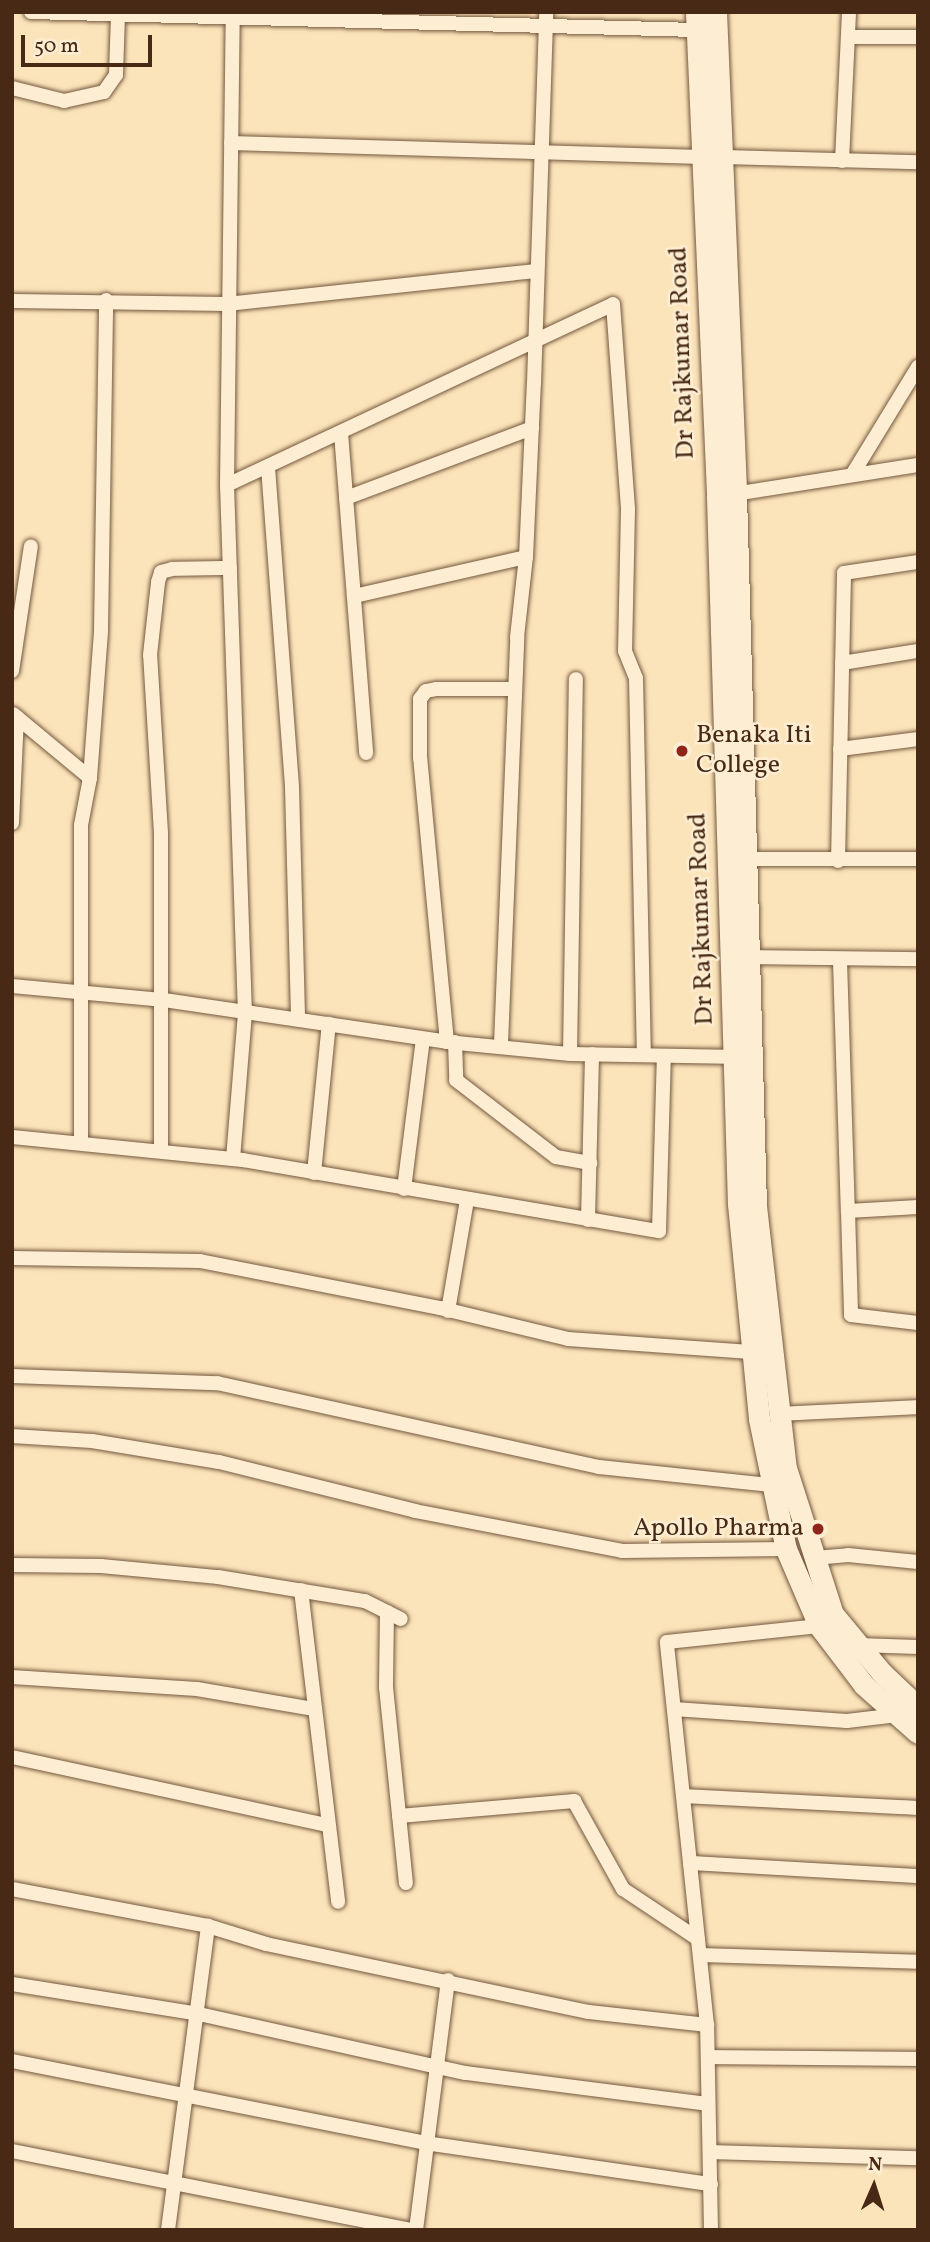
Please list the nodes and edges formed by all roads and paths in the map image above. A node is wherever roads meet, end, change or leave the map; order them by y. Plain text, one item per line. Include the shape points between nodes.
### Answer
1 (31, 12) edge
2 (716, 12) edge
3 (849, 12) edge
4 (118, 16) junction
5 (233, 17) edge
6 (545, 20) edge
7 (697, 21) edge
8 (848, 37) junction
9 (918, 37) edge
10 (12, 88) edge
11 (231, 144) junction
12 (539, 153) junction
13 (712, 157) junction
14 (842, 161) junction
15 (918, 162) edge
16 (537, 271) junction
17 (106, 300) junction
18 (12, 301) edge
19 (227, 304) junction
20 (536, 338) junction
21 (918, 367) edge
22 (532, 428) junction
23 (341, 433) junction
24 (918, 466) edge
25 (268, 467) junction
26 (852, 475) junction
27 (227, 485) junction
28 (726, 495) junction
29 (346, 498) junction
30 (31, 546) dead end
31 (526, 557) junction
32 (918, 562) edge
33 (230, 568) junction
34 (355, 596) junction
35 (918, 651) edge
36 (842, 663) junction
37 (12, 671) edge
38 (576, 679) dead end
39 (515, 690) junction
40 (15, 715) edge
41 (918, 738) edge
42 (840, 749) junction
43 (366, 753) dead end
44 (90, 778) junction
45 (12, 823) edge
46 (738, 859) junction
47 (918, 859) edge
48 (838, 860) junction
49 (750, 957) junction
50 (918, 959) edge
51 (839, 961) junction
52 (12, 986) edge
53 (82, 992) junction
54 (164, 1000) junction
55 (245, 1014) junction
56 (298, 1019) junction
57 (329, 1024) junction
58 (423, 1039) junction
59 (451, 1042) junction
60 (501, 1044) junction
61 (570, 1054) junction
62 (592, 1055) junction
63 (644, 1055) junction
64 (664, 1056) junction
65 (744, 1057) junction
66 (12, 1137) edge
67 (81, 1142) junction
68 (161, 1150) junction
69 (233, 1159) junction
70 (590, 1163) junction
71 (314, 1173) junction
72 (404, 1189) junction
73 (467, 1200) junction
74 (918, 1207) edge
75 (848, 1211) junction
76 (589, 1220) junction
77 (12, 1258) edge
78 (448, 1311) junction
79 (918, 1323) edge
80 (751, 1352) junction
81 (12, 1376) edge
82 (918, 1407) edge
83 (780, 1414) junction
84 (12, 1436) edge
85 (769, 1485) junction
86 (786, 1549) junction
87 (815, 1558) junction
88 (918, 1562) edge
89 (12, 1565) edge
90 (301, 1590) junction
91 (819, 1626) junction
92 (857, 1645) junction
93 (918, 1647) edge
94 (12, 1677) edge
95 (314, 1709) junction
96 (674, 1709) junction
97 (908, 1711) edge
98 (918, 1733) edge
99 (12, 1757) edge
100 (683, 1796) junction
101 (918, 1808) edge
102 (399, 1816) junction
103 (327, 1825) junction
104 (690, 1863) junction
105 (918, 1876) edge
106 (406, 1883) dead end
107 (12, 1889) edge
108 (338, 1902) dead end
109 (208, 1926) junction
110 (698, 1939) junction
111 (700, 1955) junction
112 (918, 1962) edge
113 (448, 1980) junction
114 (12, 1984) edge
115 (199, 2014) junction
116 (707, 2025) junction
117 (708, 2057) junction
118 (918, 2059) edge
119 (12, 2062) edge
120 (434, 2067) junction
121 (189, 2094) junction
122 (708, 2104) junction
123 (425, 2143) junction
124 (12, 2151) edge
125 (710, 2152) junction
126 (918, 2158) edge
127 (176, 2183) junction
128 (711, 2184) junction
129 (168, 2230) edge
130 (414, 2230) edge
131 (711, 2230) edge

1 - 4 street
2 - 13 main road, Dr Rajkumar Road
3 - 8 street
4 - 5 street
4 - 10 street via 116,75 104,92 64,102
5 - 6 street
5 - 11 street
6 - 7 street
6 - 12 street
7 - 13 main road, Dr Rajkumar Road
8 - 9 street
8 - 14 street
11 - 12 street
11 - 19 street
12 - 13 street
12 - 16 street
13 - 14 street
13 - 28 main road, Dr Rajkumar Road
14 - 15 street
16 - 19 street
16 - 20 street
17 - 18 street
17 - 19 street
17 - 44 street via 101,619
19 - 27 street
20 - 22 street
20 - 23 street
20 - 63 street via 613,304 628,509 625,652 636,678
21 - 26 street
22 - 29 street
22 - 31 street
23 - 25 street
23 - 29 street
24 - 26 street
25 - 27 street
25 - 56 street via 292,787
26 - 28 street
27 - 33 street
28 - 46 main road, Dr Rajkumar Road
29 - 34 street
30 - 37 street
31 - 34 street
31 - 39 street
32 - 36 street via 844,573
33 - 54 street via 172,569 162,572 158,582 150,655 161,833
33 - 55 street
34 - 43 street
35 - 36 street
36 - 42 street
38 - 61 street
39 - 59 street via 436,689 426,691 420,699 420,758
39 - 60 street
40 - 44 street
40 - 45 street
41 - 42 street
42 - 48 street
44 - 53 street via 81,825
46 - 48 street
46 - 49 main road, Dr Rajkumar Road
46 - 65 main road, Dr Rajkumar Road
47 - 48 street
49 - 51 street
49 - 65 main road, Dr Rajkumar Road
50 - 51 street
51 - 75 street
52 - 53 street
53 - 54 street
53 - 67 street
54 - 55 street
54 - 68 street
55 - 56 street
55 - 69 street
56 - 57 street
57 - 58 street
57 - 71 street
58 - 59 street
58 - 72 street
59 - 60 street
59 - 70 street via 456,1080 556,1157
60 - 61 street
61 - 62 street
62 - 63 street
62 - 70 street
63 - 64 street
64 - 65 street
64 - 76 street via 659,1231
65 - 80 main road, Dr Rajkumar Road via 738,1204
65 - 83 main road, Dr Rajkumar Road
66 - 67 street
67 - 68 street
68 - 69 street
69 - 71 street
70 - 76 street
71 - 72 street
72 - 73 street
73 - 76 street
73 - 78 street
74 - 75 street
75 - 79 street via 851,1315
77 - 78 street via 200,1262
78 - 80 street via 568,1339
80 - 85 main road, Dr Rajkumar Road
81 - 85 street via 217,1383 599,1467
82 - 83 street
83 - 87 main road, Dr Rajkumar Road via 786,1468
84 - 86 street via 92,1441 219,1462 415,1511 622,1551
85 - 86 main road, Dr Rajkumar Road
86 - 91 main road, Dr Rajkumar Road
87 - 88 street via 849,1555
87 - 92 main road, Dr Rajkumar Road via 833,1614
89 - 90 street via 101,1566
90 - 95 street
90 - 102 street via 365,1601 394,1616 386,1687
91 - 96 street via 667,1642
91 - 97 main road, Dr Rajkumar Road via 864,1685
92 - 93 street
92 - 97 main road, Dr Rajkumar Road
94 - 95 street via 197,1689
95 - 103 street
96 - 97 street via 847,1721
96 - 100 street
97 - 98 main road, Dr Rajkumar Road
99 - 103 street
100 - 101 street
100 - 104 street
102 - 106 street
102 - 110 street via 574,1801 623,1889
103 - 108 street
104 - 105 street
104 - 110 street
107 - 109 street
109 - 113 street via 266,1944
109 - 115 street
110 - 111 street
111 - 112 street
111 - 116 street
113 - 116 street via 589,2012
113 - 120 street
114 - 115 street
115 - 120 street
115 - 121 street
116 - 117 street
117 - 118 street
117 - 122 street
119 - 121 street
120 - 122 street
120 - 123 street
121 - 123 street
121 - 127 street
122 - 125 street
123 - 128 street
123 - 130 street
124 - 127 street
125 - 126 street
125 - 128 street
127 - 129 street
127 - 130 street
128 - 131 street

